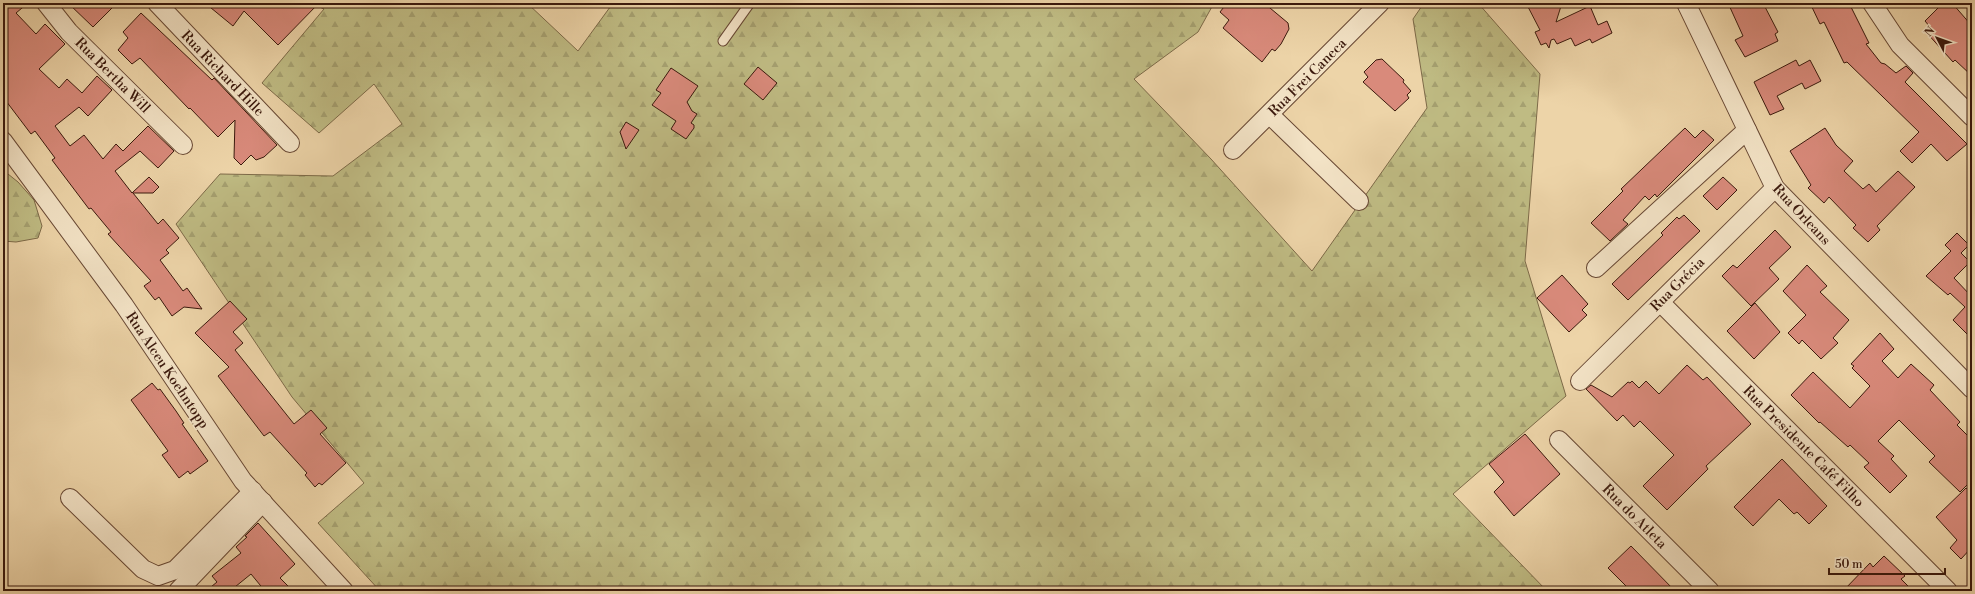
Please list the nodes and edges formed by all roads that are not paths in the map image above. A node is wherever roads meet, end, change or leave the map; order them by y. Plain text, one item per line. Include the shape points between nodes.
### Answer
1 (46, 3) edge
2 (157, 3) edge
3 (750, 3) edge
4 (1380, 3) edge
5 (1686, 3) edge
6 (1872, 3) edge
7 (723, 41) dead end
8 (1270, 115) junction
9 (1972, 117) edge
10 (1747, 130) junction
11 (3, 141) edge
12 (290, 143) dead end
13 (183, 145) dead end
14 (1233, 150) dead end
15 (1775, 188) junction
16 (1359, 201) dead end
17 (1596, 268) dead end
18 (1660, 302) junction
19 (1580, 381) dead end
20 (1972, 388) edge
21 (1559, 440) dead end
22 (258, 496) junction
23 (70, 498) dead end
24 (178, 591) edge
25 (344, 591) edge
26 (1710, 591) edge
27 (1948, 591) edge

1 - 13 street, Rua Bertha Will via 69,32
2 - 12 street, Rua Richard Hille
3 - 7 lane
4 - 8 street, Rua Frei Caneca
5 - 10 street, Rua Orleans
6 - 9 street via 1900,45
8 - 14 street, Rua Frei Caneca
8 - 16 street
10 - 15 street, Rua Orleans
10 - 17 street
11 - 22 street, Rua Alceu Koehntopp via 124,305 243,481
15 - 18 street, Rua Grécia
15 - 20 street, Rua Orleans
18 - 19 street, Rua Grécia
18 - 27 street, Rua Presidente Café Filho
21 - 26 street, Rua do Atleta
22 - 23 street via 175,570 158,576 143,569
22 - 24 street
22 - 25 street, Rua Alceu Koehntopp

